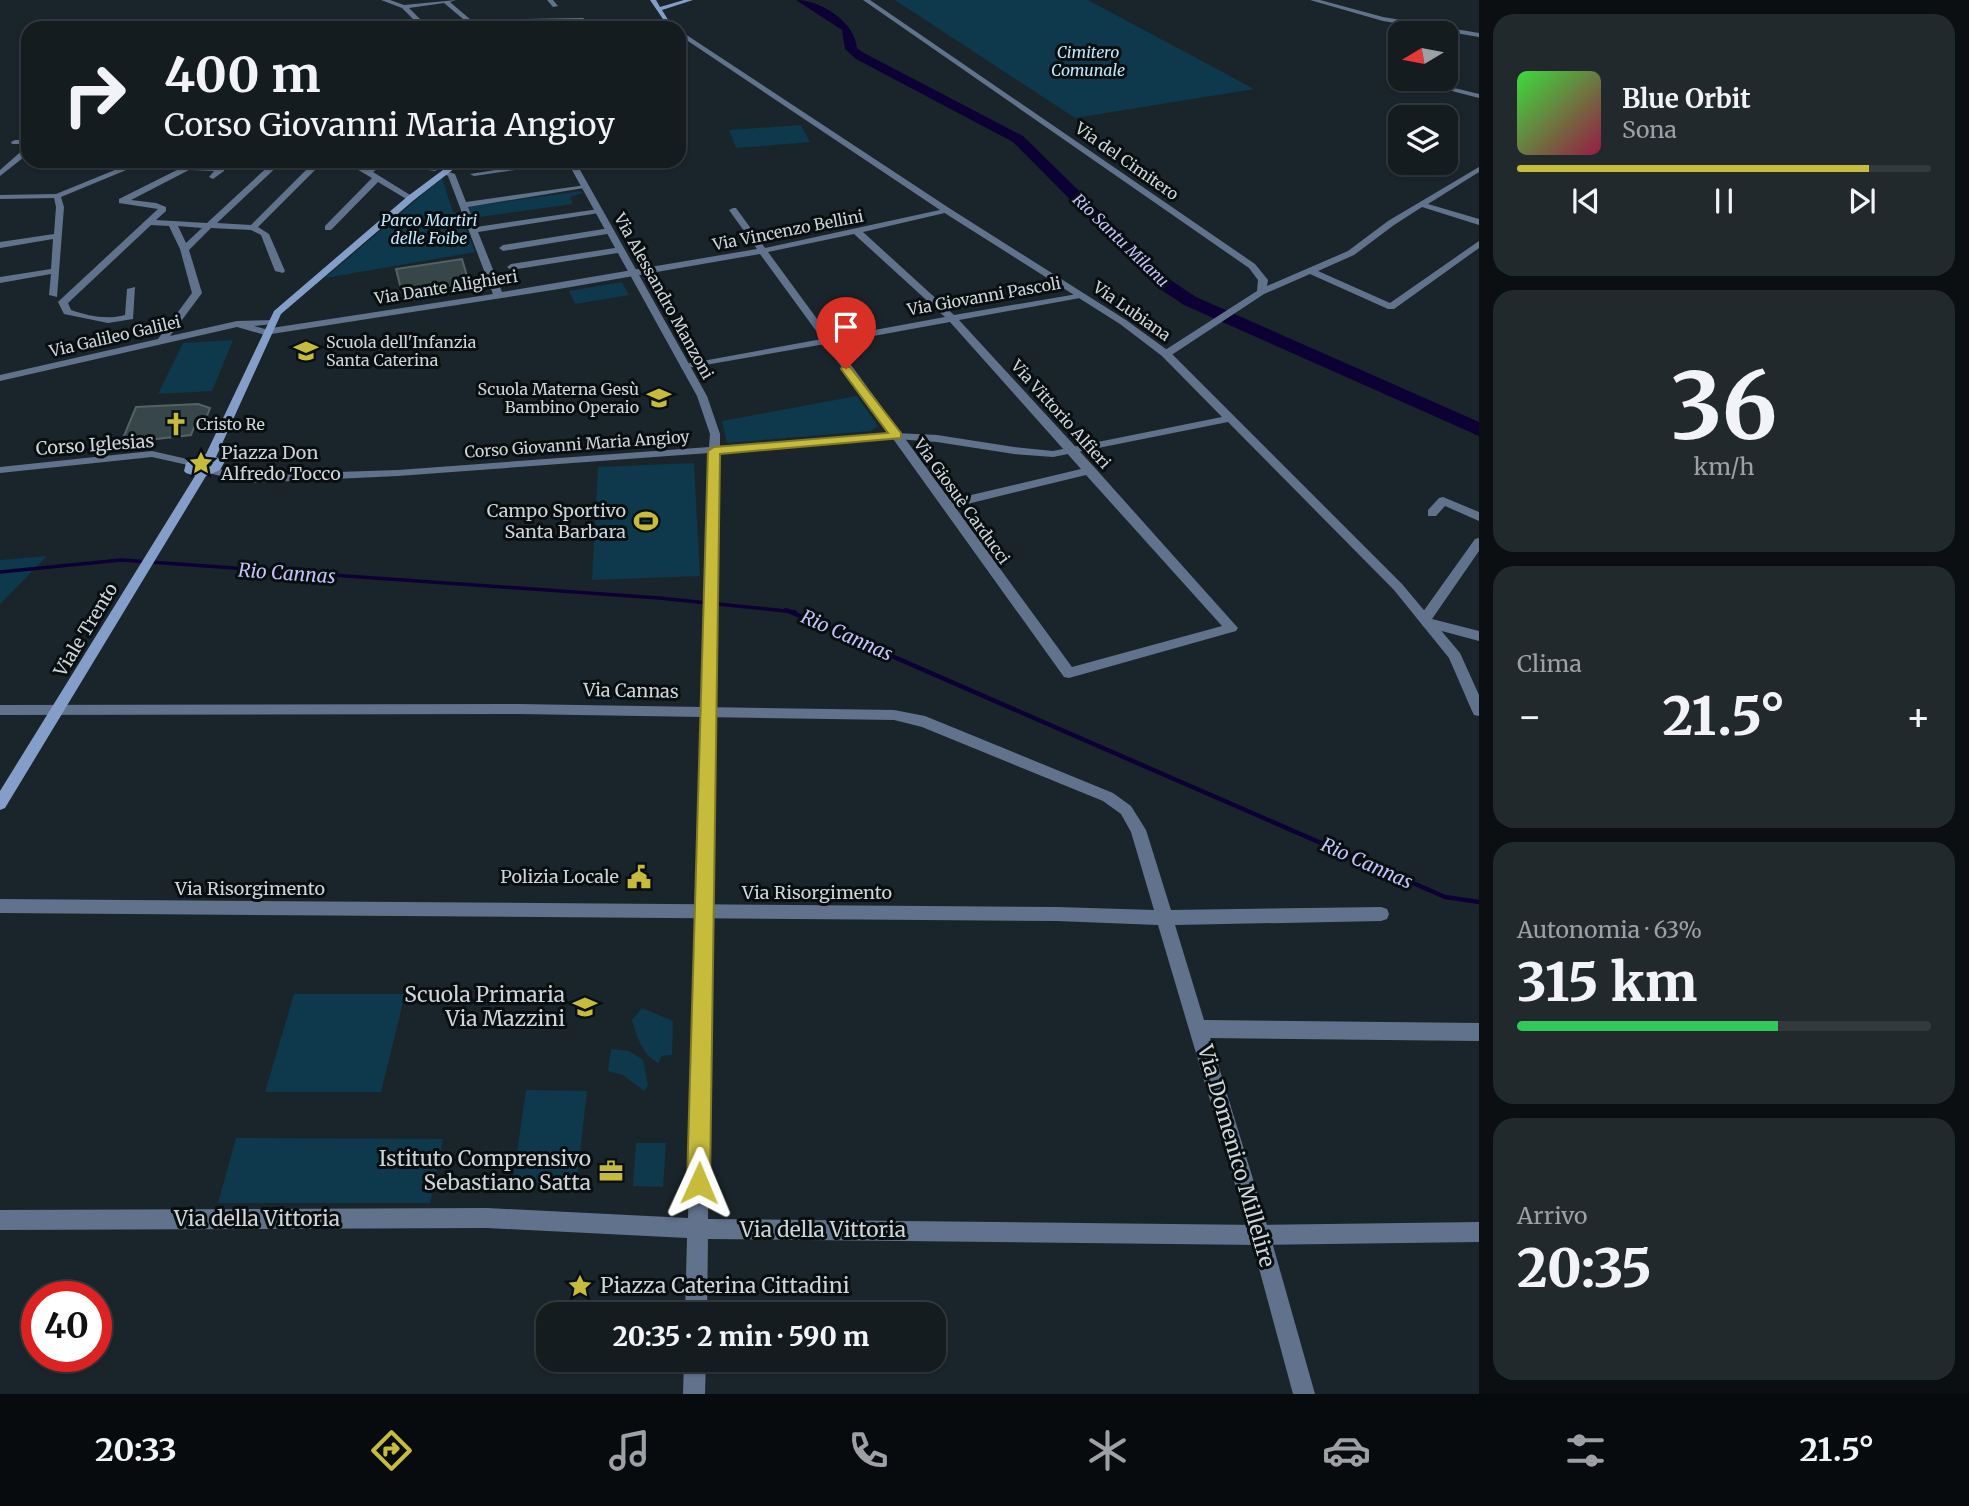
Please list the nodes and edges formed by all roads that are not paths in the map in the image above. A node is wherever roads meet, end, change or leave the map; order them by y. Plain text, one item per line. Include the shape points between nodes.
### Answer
1 (384, 0) edge
2 (453, 0) edge
3 (653, 0) edge
4 (690, 0) edge
5 (866, 0) edge
6 (1313, 0) edge
7 (445, 1) edge
8 (404, 7) junction
9 (658, 9) junction
10 (583, 20) dead end
11 (419, 21) edge
12 (469, 21) edge
13 (578, 21) edge
14 (666, 21) edge
15 (1479, 34) edge
16 (686, 37) edge
17 (1458, 91) edge
18 (1479, 96) edge
19 (15, 142) dead end
20 (21, 142) edge
21 (21, 156) edge
22 (127, 168) edge
23 (272, 168) edge
24 (312, 168) edge
25 (360, 168) edge
26 (374, 168) edge
27 (451, 168) edge
28 (519, 168) edge
29 (575, 168) edge
30 (1479, 169) edge
31 (367, 173) junction
32 (446, 173) junction
33 (0, 174) edge
34 (474, 174) dead end
35 (213, 177) dead end
36 (376, 180) junction
37 (586, 187) junction
38 (57, 196) junction
39 (0, 197) edge
40 (411, 198) junction
41 (463, 205) junction
42 (1423, 205) junction
43 (733, 210) dead end
44 (946, 210) junction
45 (599, 211) junction
46 (150, 222) junction
47 (1479, 222) edge
48 (172, 223) junction
49 (211, 225) junction
50 (253, 228) junction
51 (327, 228) dead end
52 (472, 230) junction
53 (610, 231) junction
54 (857, 232) junction
55 (58, 236) junction
56 (1479, 244) edge
57 (0, 245) edge
58 (503, 247) dead end
59 (184, 249) junction
60 (621, 250) junction
61 (762, 251) junction
62 (511, 267) dead end
63 (55, 271) junction
64 (280, 271) dead end
65 (1311, 271) junction
66 (632, 272) junction
67 (0, 280) edge
68 (132, 289) dead end
69 (1261, 292) junction
70 (54, 295) dead end
71 (498, 295) junction
72 (1080, 295) junction
73 (951, 317) junction
74 (271, 322) junction
75 (237, 324) junction
76 (162, 340) junction
77 (827, 340) junction
78 (1166, 354) junction
79 (686, 367) junction
80 (0, 378) edge
81 (1232, 418) junction
82 (896, 436) junction
83 (714, 451) junction
84 (1073, 451) junction
85 (210, 457) junction
86 (192, 463) junction
87 (0, 470) edge
88 (1091, 470) junction
89 (207, 472) junction
90 (946, 505) junction
91 (1432, 513) dead end
92 (1479, 517) edge
93 (1479, 542) edge
94 (1426, 621) junction
95 (1479, 636) edge
96 (1069, 674) joint
97 (0, 710) edge
98 (709, 711) junction
99 (1479, 711) edge
100 (59, 712) junction
101 (0, 804) edge
102 (0, 906) edge
103 (705, 912) junction
104 (1381, 914) dead end
105 (1166, 918) junction
106 (1199, 1030) junction
107 (1479, 1032) edge
108 (0, 1220) edge
109 (698, 1227) junction
110 (1479, 1232) edge
111 (1261, 1235) junction
112 (696, 1302) edge
113 (695, 1372) edge
114 (694, 1394) edge
115 (1304, 1394) edge

1 - 8 street
2 - 7 street
3 - 9 main road
4 - 9 main road
5 - 69 street, Via del Cimitero via 1252,266 1264,280
6 - 15 street via 1383,19
7 - 8 street
7 - 12 street
8 - 11 street
9 - 14 main road
10 - 13 street
16 - 44 street, Via Lubiana
17 - 18 street
19 - 20 street
21 - 33 street
22 - 38 street
23 - 49 street
24 - 50 street
25 - 31 street
26 - 31 street
27 - 32 main road
28 - 34 street
29 - 37 street, Via Alessandro Manzoni
30 - 42 street
31 - 36 street
32 - 40 main road
32 - 41 street via 451,174
35 - 46 street via 221,169 188,168 122,201 162,206
36 - 40 street
36 - 51 street
37 - 41 street
37 - 45 street, Via Alessandro Manzoni
38 - 39 street
38 - 55 street
40 - 74 main road
41 - 52 street
42 - 47 street
42 - 65 street via 1351,253
43 - 61 street, Via Giosuè Carducci
44 - 54 street, Via Vincenzo Bellini
44 - 72 street, Via Lubiana
45 - 52 street
45 - 53 street, Via Alessandro Manzoni
46 - 48 street
46 - 68 street via 63,302 67,312 77,316 123,321 130,317
48 - 49 street
48 - 59 street
49 - 50 street
49 - 59 street
50 - 64 street via 265,234
52 - 71 street
53 - 58 street
53 - 60 street, Via Alessandro Manzoni
54 - 61 street, Via Vincenzo Bellini
54 - 73 street, Via Vittorio Alfieri
55 - 57 street
55 - 63 street
56 - 65 street via 1391,307
59 - 76 street via 196,297
60 - 62 street
60 - 66 street, Via Alessandro Manzoni
61 - 66 street, Via Vincenzo Bellini
61 - 77 street, Via Giosuè Carducci
63 - 67 street
63 - 70 street
65 - 69 street
66 - 71 street, Via Dante Alighieri
66 - 79 street, Via Alessandro Manzoni
69 - 78 street
71 - 74 street, Via Dante Alighieri
72 - 73 street, Via Giovanni Pascoli
72 - 78 street, Via Lubiana
73 - 77 street, Via Giovanni Pascoli
73 - 84 street, Via Vittorio Alfieri
74 - 75 street, Via Galileo Galilei
74 - 75 street, Via Galileo Galilei
74 - 85 main road
75 - 76 street, Via Galileo Galilei
76 - 80 street, Via Galileo Galilei
77 - 79 street, Via Giovanni Pascoli
77 - 82 street, Via Giosuè Carducci
78 - 81 street, Via Lubiana
79 - 83 street, Via Alessandro Manzoni via 711,419
81 - 84 street, Corso Giovanni Maria Angioy
81 - 94 street, Via Lubiana
82 - 83 street, Corso Giovanni Maria Angioy
82 - 84 street, Corso Giovanni Maria Angioy via 944,436 1030,453
82 - 90 street, Via Giosuè Carducci
83 - 89 street, Corso Giovanni Maria Angioy via 280,478 249,479
83 - 98 street, Via Alessandro Manzoni
84 - 88 street, Via Vittorio Alfieri
85 - 86 main road
85 - 89 main road via 219,461
86 - 87 street, Corso Iglesias via 152,454
86 - 89 main road via 190,471
88 - 90 street
88 - 96 street, Via Vittorio Alfieri via 1231,628
89 - 100 main road, Viale Trento
90 - 96 street, Via Giosuè Carducci
91 - 92 street via 1443,501
93 - 94 street
94 - 95 street
94 - 99 street, Via Lubiana via 1455,656
97 - 100 street, Via Cannas
98 - 100 street, Via Cannas
98 - 103 street, Via Alessandro Manzoni
98 - 105 street, Via Cannas via 894,715 925,722 1108,797 1126,810 1138,830
100 - 101 main road, Viale Trento
102 - 103 street, Via Risorgimento
103 - 105 street, Via Risorgimento
103 - 109 street, Via Alessandro Manzoni
104 - 105 street, Via Risorgimento
105 - 106 street, Via Domenico Millelire
106 - 107 street
106 - 111 street, Via Domenico Millelire
108 - 109 street, Via della Vittoria via 487,1218
109 - 111 street, Via della Vittoria
109 - 112 street, Via Alessandro Manzoni
110 - 111 street, Via della Vittoria
111 - 115 street, Via Domenico Millelire
113 - 114 street

